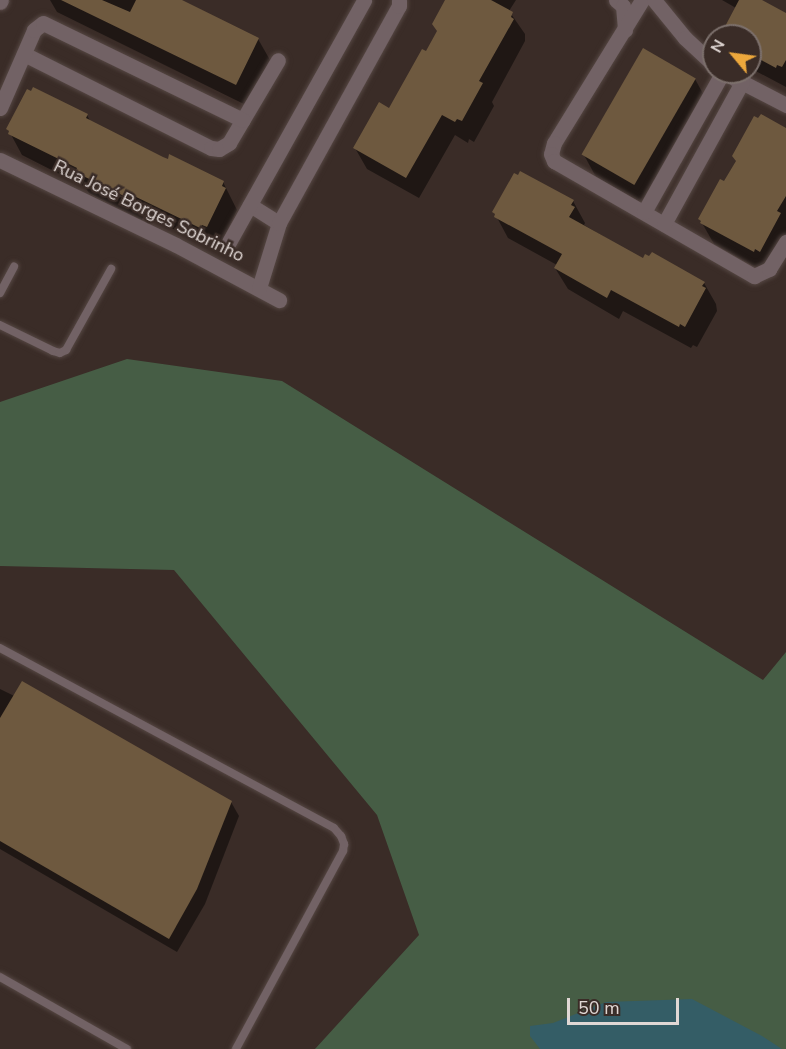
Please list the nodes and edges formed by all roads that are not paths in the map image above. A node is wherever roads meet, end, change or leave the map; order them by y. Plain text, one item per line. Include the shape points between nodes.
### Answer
1 (364, 0) edge
2 (399, 0) edge
3 (616, 0) edge
4 (642, 0) edge
5 (654, 0) edge
6 (625, 30) junction
7 (24, 54) junction
8 (702, 54) edge
9 (278, 60) dead end
10 (717, 84) edge
11 (741, 84) edge
12 (746, 84) edge
13 (786, 105) edge
14 (0, 108) edge
15 (243, 120) junction
16 (0, 160) edge
17 (250, 205) junction
18 (644, 213) junction
19 (279, 223) junction
20 (664, 224) junction
21 (229, 242) dead end
22 (786, 242) edge
23 (14, 267) dead end
24 (111, 269) dead end
25 (259, 288) junction
26 (0, 293) edge
27 (279, 300) dead end
28 (0, 325) edge
29 (0, 648) edge
30 (0, 977) edge
31 (127, 1049) edge
32 (236, 1049) edge

1 - 17 street
2 - 19 street
3 - 6 street via 623,6
4 - 6 street
5 - 8 street
6 - 18 street via 554,143 551,154 560,165
7 - 14 street
7 - 15 street via 211,148 225,147
7 - 15 street via 34,30 43,23
9 - 15 street
10 - 18 street
11 - 20 street
12 - 13 street
16 - 25 street, Rua José Borges Sobrinho
17 - 19 street
17 - 21 street
18 - 20 street
19 - 25 street
20 - 22 street via 754,276 769,269
23 - 26 lane
24 - 28 lane via 66,350 53,351
25 - 27 street, Rua José Borges Sobrinho
29 - 32 lane via 334,828 340,836 343,851
30 - 31 lane

